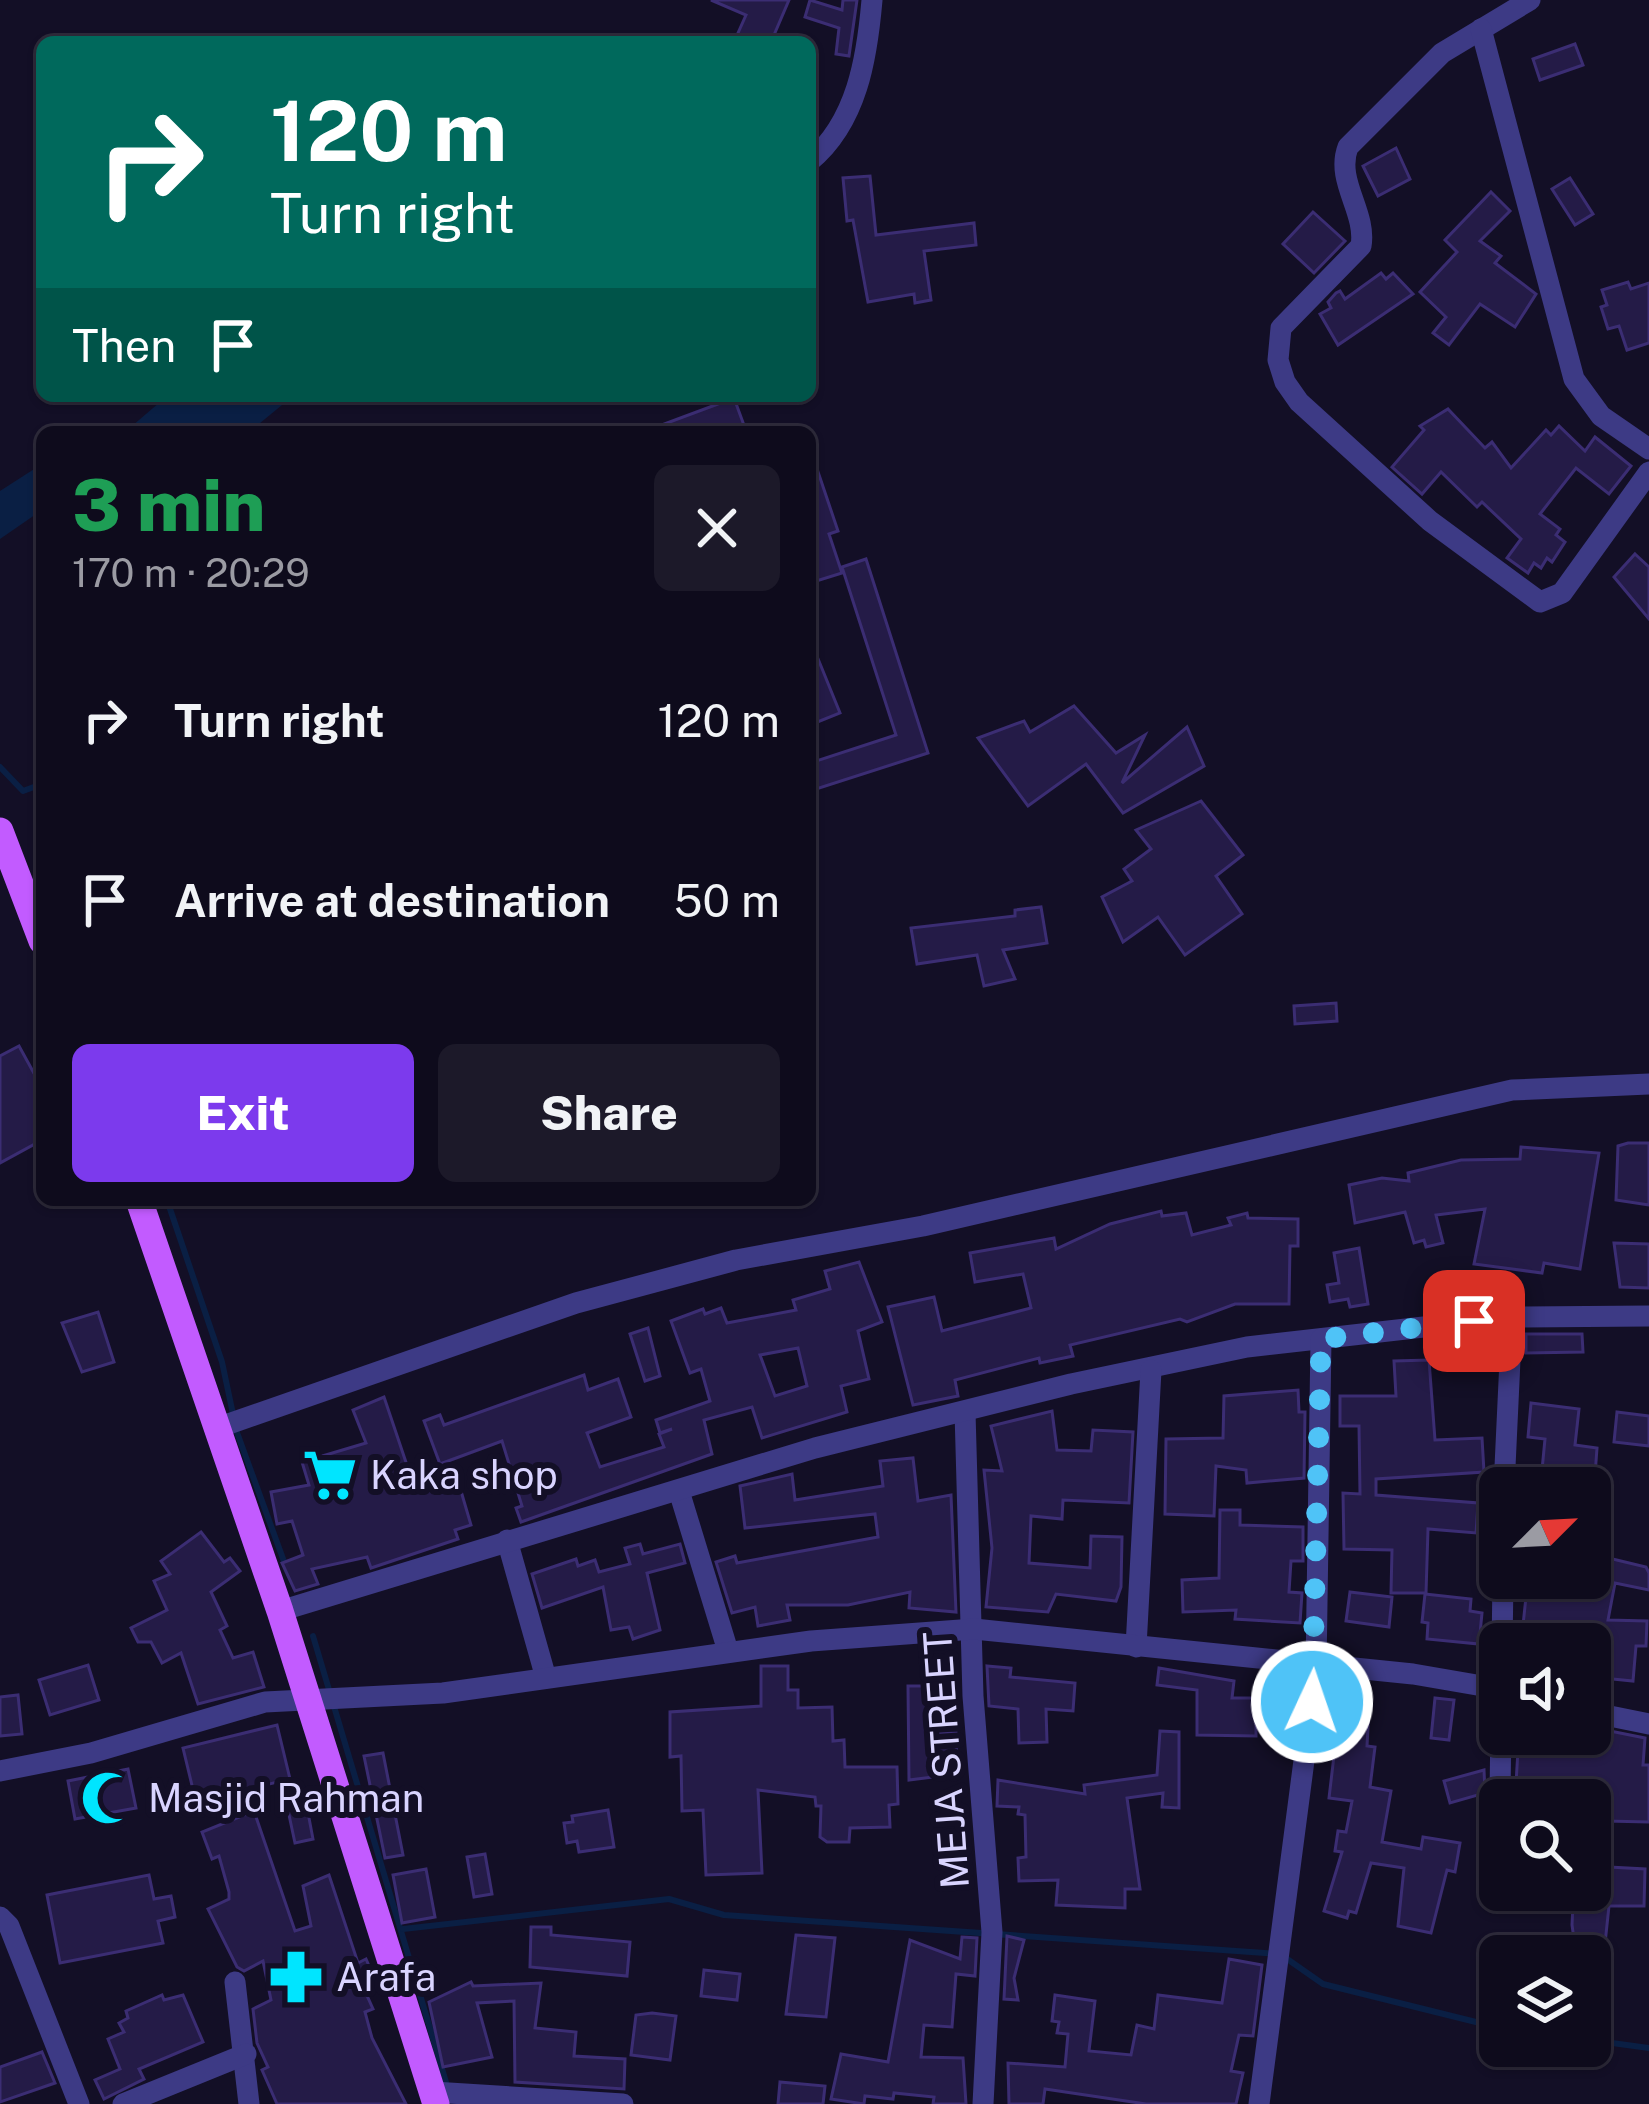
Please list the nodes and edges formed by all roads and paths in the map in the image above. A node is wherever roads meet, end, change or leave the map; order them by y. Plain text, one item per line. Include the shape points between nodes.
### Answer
1 (872, 0) edge
2 (1530, 0) edge
3 (1480, 28) junction
4 (816, 155) edge
5 (1649, 449) edge
6 (1649, 472) edge
7 (0, 831) edge
8 (36, 924) edge
9 (1649, 1084) edge
10 (141, 1206) edge
11 (1512, 1316) junction
12 (1649, 1316) edge
13 (1321, 1339) junction
14 (1151, 1370) junction
15 (965, 1412) junction
16 (217, 1428) junction
17 (1505, 1467) edge
18 (679, 1491) junction
19 (507, 1540) junction
20 (280, 1611) junction
21 (974, 1629) junction
22 (1136, 1646) junction
23 (728, 1652) junction
24 (1316, 1669) junction
25 (546, 1678) junction
26 (1479, 1685) edge
27 (306, 1697) junction
28 (1611, 1716) edge
29 (1649, 1724) edge
30 (0, 1771) edge
31 (0, 1917) edge
32 (235, 1982) dead end
33 (246, 2054) junction
34 (434, 2098) edge
35 (79, 2104) edge
36 (123, 2104) edge
37 (249, 2104) edge
38 (623, 2104) edge
39 (983, 2104) edge
40 (1259, 2104) edge

1 - 4 street via 850,108
2 - 3 street
3 - 5 street via 1574,379 1601,416
3 - 6 street via 1434,61 1348,147 1362,240 1281,328 1285,382 1430,521 1540,602 1562,593
7 - 8 main road
9 - 16 street via 1512,1090 923,1226 736,1260 576,1303
10 - 16 main road
11 - 12 street
11 - 13 street
11 - 17 street
13 - 14 street
13 - 24 street
14 - 15 street
14 - 22 street
15 - 18 street
15 - 21 street, MEJA STREET
16 - 20 main road
18 - 19 street
18 - 23 street
19 - 20 street
19 - 25 street
20 - 27 main road
21 - 22 street
21 - 23 street
21 - 39 street, MEJA STREET via 992,1931
22 - 24 street
23 - 25 street
24 - 26 street
24 - 40 street
25 - 27 street via 443,1693
27 - 30 street
27 - 34 main road
28 - 29 street
31 - 35 street
32 - 33 street
33 - 36 street
33 - 37 street
34 - 38 street

